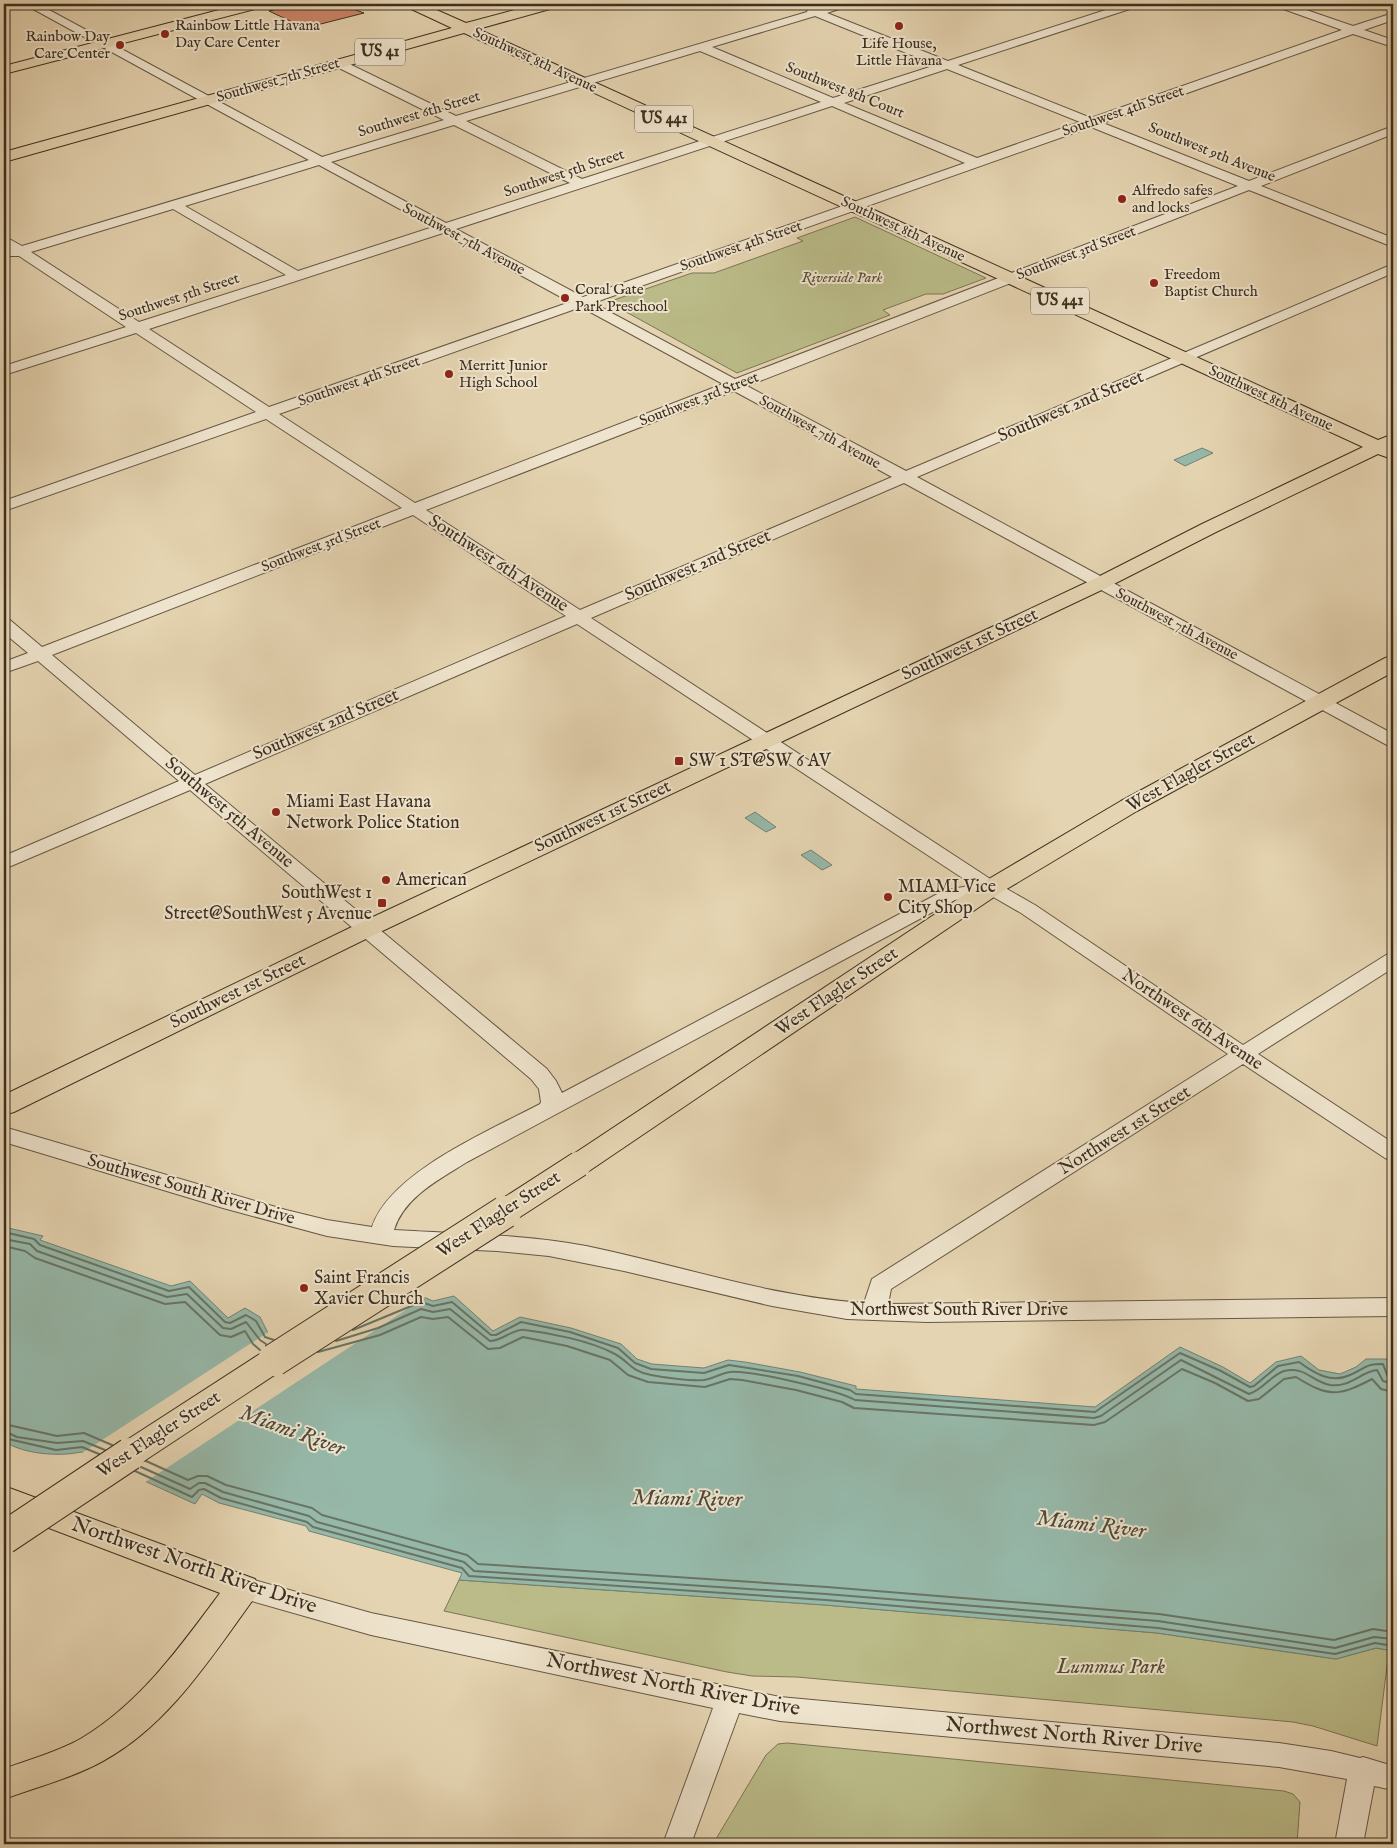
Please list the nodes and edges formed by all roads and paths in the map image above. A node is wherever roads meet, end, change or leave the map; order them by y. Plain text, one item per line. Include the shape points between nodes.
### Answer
1 (30, 4) edge
2 (258, 4) edge
3 (412, 4) edge
4 (552, 4) edge
5 (844, 4) edge
6 (1135, 4) edge
7 (1279, 4) edge
8 (801, 6) dead end
9 (816, 12) junction
10 (1393, 16) edge
11 (465, 28) junction
12 (1353, 30) junction
13 (105, 44) junction
14 (1393, 44) edge
15 (700, 47) junction
16 (339, 63) junction
17 (948, 65) junction
18 (4, 70) edge
19 (583, 82) junction
20 (207, 100) junction
21 (832, 102) junction
22 (455, 121) junction
23 (1092, 122) junction
24 (1393, 130) edge
25 (712, 142) junction
26 (4, 157) edge
27 (320, 161) junction
28 (977, 163) junction
29 (582, 184) junction
30 (1251, 186) junction
31 (175, 205) junction
32 (854, 207) junction
33 (444, 228) junction
34 (4, 240) edge
35 (1393, 243) edge
36 (21, 251) junction
37 (4, 256) edge
38 (1393, 268) edge
39 (296, 276) junction
40 (1010, 278) junction
41 (582, 303) junction
42 (138, 328) junction
43 (1184, 358) junction
44 (4, 371) edge
45 (734, 385) junction
46 (268, 413) junction
47 (1388, 447) edge
48 (904, 478) junction
49 (4, 506) edge
50 (414, 509) junction
51 (1101, 583) junction
52 (578, 617) junction
53 (4, 624) edge
54 (40, 654) junction
55 (1393, 663) edge
56 (4, 668) edge
57 (1320, 702) junction
58 (767, 741) junction
59 (1393, 741) edge
60 (192, 782) junction
61 (4, 863) edge
62 (991, 888) junction
63 (367, 929) junction
64 (1393, 960) edge
65 (1244, 1056) junction
66 (8, 1104) edge
67 (551, 1108) junction
68 (4, 1134) edge
69 (1393, 1153) edge
70 (381, 1236) junction
71 (1393, 1307) edge
72 (874, 1312) junction
73 (4, 1498) edge
74 (4, 1538) edge
75 (243, 1588) junction
76 (730, 1700) junction
77 (1363, 1769) junction
78 (1393, 1778) edge
79 (4, 1784) edge
80 (677, 1844) edge
81 (1349, 1844) edge

1 - 13 street, Southwest 7th Avenue
2 - 13 main road
3 - 11 main road, Southwest 8th Avenue / US 441
4 - 11 main road, Southwest 7th Street / US 41
5 - 9 street, Southwest 6th Street
6 - 17 street, Southwest 5th Street
7 - 12 street
8 - 9 street, Southwest 9th Avenue
9 - 15 street, Southwest 6th Street
9 - 17 street, Southwest 9th Avenue
10 - 12 street, Southwest 4th Street
11 - 16 main road, Southwest 7th Street / US 41
11 - 19 main road, Southwest 8th Avenue / US 441
12 - 14 street
12 - 23 street, Southwest 4th Street
13 - 18 main road
13 - 20 street, Southwest 7th Avenue
15 - 19 street, Southwest 6th Street
15 - 21 street, Southwest 8th Court
16 - 20 main road, Southwest 7th Street / US 41
16 - 22 street
17 - 21 street, Southwest 5th Street
17 - 23 street, Southwest 9th Avenue
19 - 22 street, Southwest 6th Street
19 - 25 main road, Southwest 8th Avenue / US 441
20 - 26 main road, Southwest 7th Street / US 41
20 - 27 street, Southwest 7th Avenue
21 - 25 street, Southwest 5th Street
21 - 28 street, Southwest 8th Court
22 - 27 street, Southwest 6th Street
22 - 29 street
23 - 28 street, Southwest 4th Street
23 - 30 street, Southwest 9th Avenue
24 - 30 street, Southwest 3rd Street
25 - 29 street, Southwest 5th Street
25 - 32 main road, Southwest 8th Avenue / US 441
27 - 31 street, Southwest 6th Street
27 - 33 street, Southwest 7th Avenue
28 - 32 street, Southwest 4th Street
29 - 33 street, Southwest 5th Street
30 - 35 street, Southwest 9th Avenue
30 - 40 street, Southwest 3rd Street
31 - 36 street, Southwest 6th Street
31 - 39 street
32 - 40 main road, Southwest 8th Avenue / US 441
32 - 41 street, Southwest 4th Street
33 - 39 street, Southwest 5th Street
33 - 41 street, Southwest 7th Avenue
34 - 36 street, Southwest 6th Avenue
36 - 37 street, Southwest 6th Street
36 - 42 street, Southwest 6th Avenue
38 - 43 street, Southwest 2nd Street
39 - 42 street, Southwest 5th Street
40 - 43 main road, Southwest 8th Avenue / US 441
40 - 45 street, Southwest 3rd Street
41 - 45 street, Southwest 7th Avenue
41 - 46 street, Southwest 4th Street
42 - 44 street, Southwest 5th Street
42 - 46 street, Southwest 6th Avenue
43 - 47 main road, Southwest 8th Avenue / US 441
43 - 48 street, Southwest 2nd Street
45 - 48 street, Southwest 7th Avenue
45 - 50 street, Southwest 3rd Street
46 - 49 street, Southwest 4th Street
46 - 50 street, Southwest 6th Avenue
47 - 51 main road, Southwest 1st Street via 1209,528
48 - 51 street, Southwest 7th Avenue
48 - 52 street, Southwest 2nd Street
50 - 52 street, Southwest 6th Avenue
50 - 54 street, Southwest 3rd Street
51 - 57 street, Southwest 7th Avenue
51 - 58 main road, Southwest 1st Street
52 - 58 street, Southwest 6th Avenue
52 - 60 street, Southwest 2nd Street
53 - 54 street, Southwest 5th Avenue
54 - 56 street, Southwest 3rd Street
54 - 60 street, Southwest 5th Avenue
55 - 57 main road, West Flagler Street
57 - 59 street, Southwest 7th Avenue
57 - 62 main road, West Flagler Street via 1129,806
58 - 62 street, Southwest 6th Avenue
58 - 63 main road, Southwest 1st Street
60 - 61 street, Southwest 2nd Street
60 - 63 street, Southwest 5th Avenue
62 - 65 street, Northwest 6th Avenue via 1028,909
62 - 67 street, West Flagler Street via 950,895
62 - 74 main road, West Flagler Street, bridge via 579,1164
63 - 66 main road, Southwest 1st Street
63 - 67 street, Southwest 5th Avenue via 539,1074 553,1095
64 - 65 street, Northwest 1st Street
65 - 69 street, Northwest 6th Avenue
65 - 72 street, Northwest 1st Street via 880,1285
67 - 70 street, West Flagler Street via 432,1173 388,1214
68 - 70 street, Southwest South River Drive via 308,1224
70 - 72 street, Northwest South River Drive via 549,1248 782,1299
71 - 72 street, Northwest South River Drive
73 - 75 main road, Northwest North River Drive
75 - 76 street, Northwest North River Drive via 371,1624
75 - 79 main road via 173,1678 131,1723 91,1750
76 - 77 street, Northwest North River Drive via 790,1710 1279,1755
76 - 80 street
77 - 78 street, Northwest North River Drive
77 - 81 street

